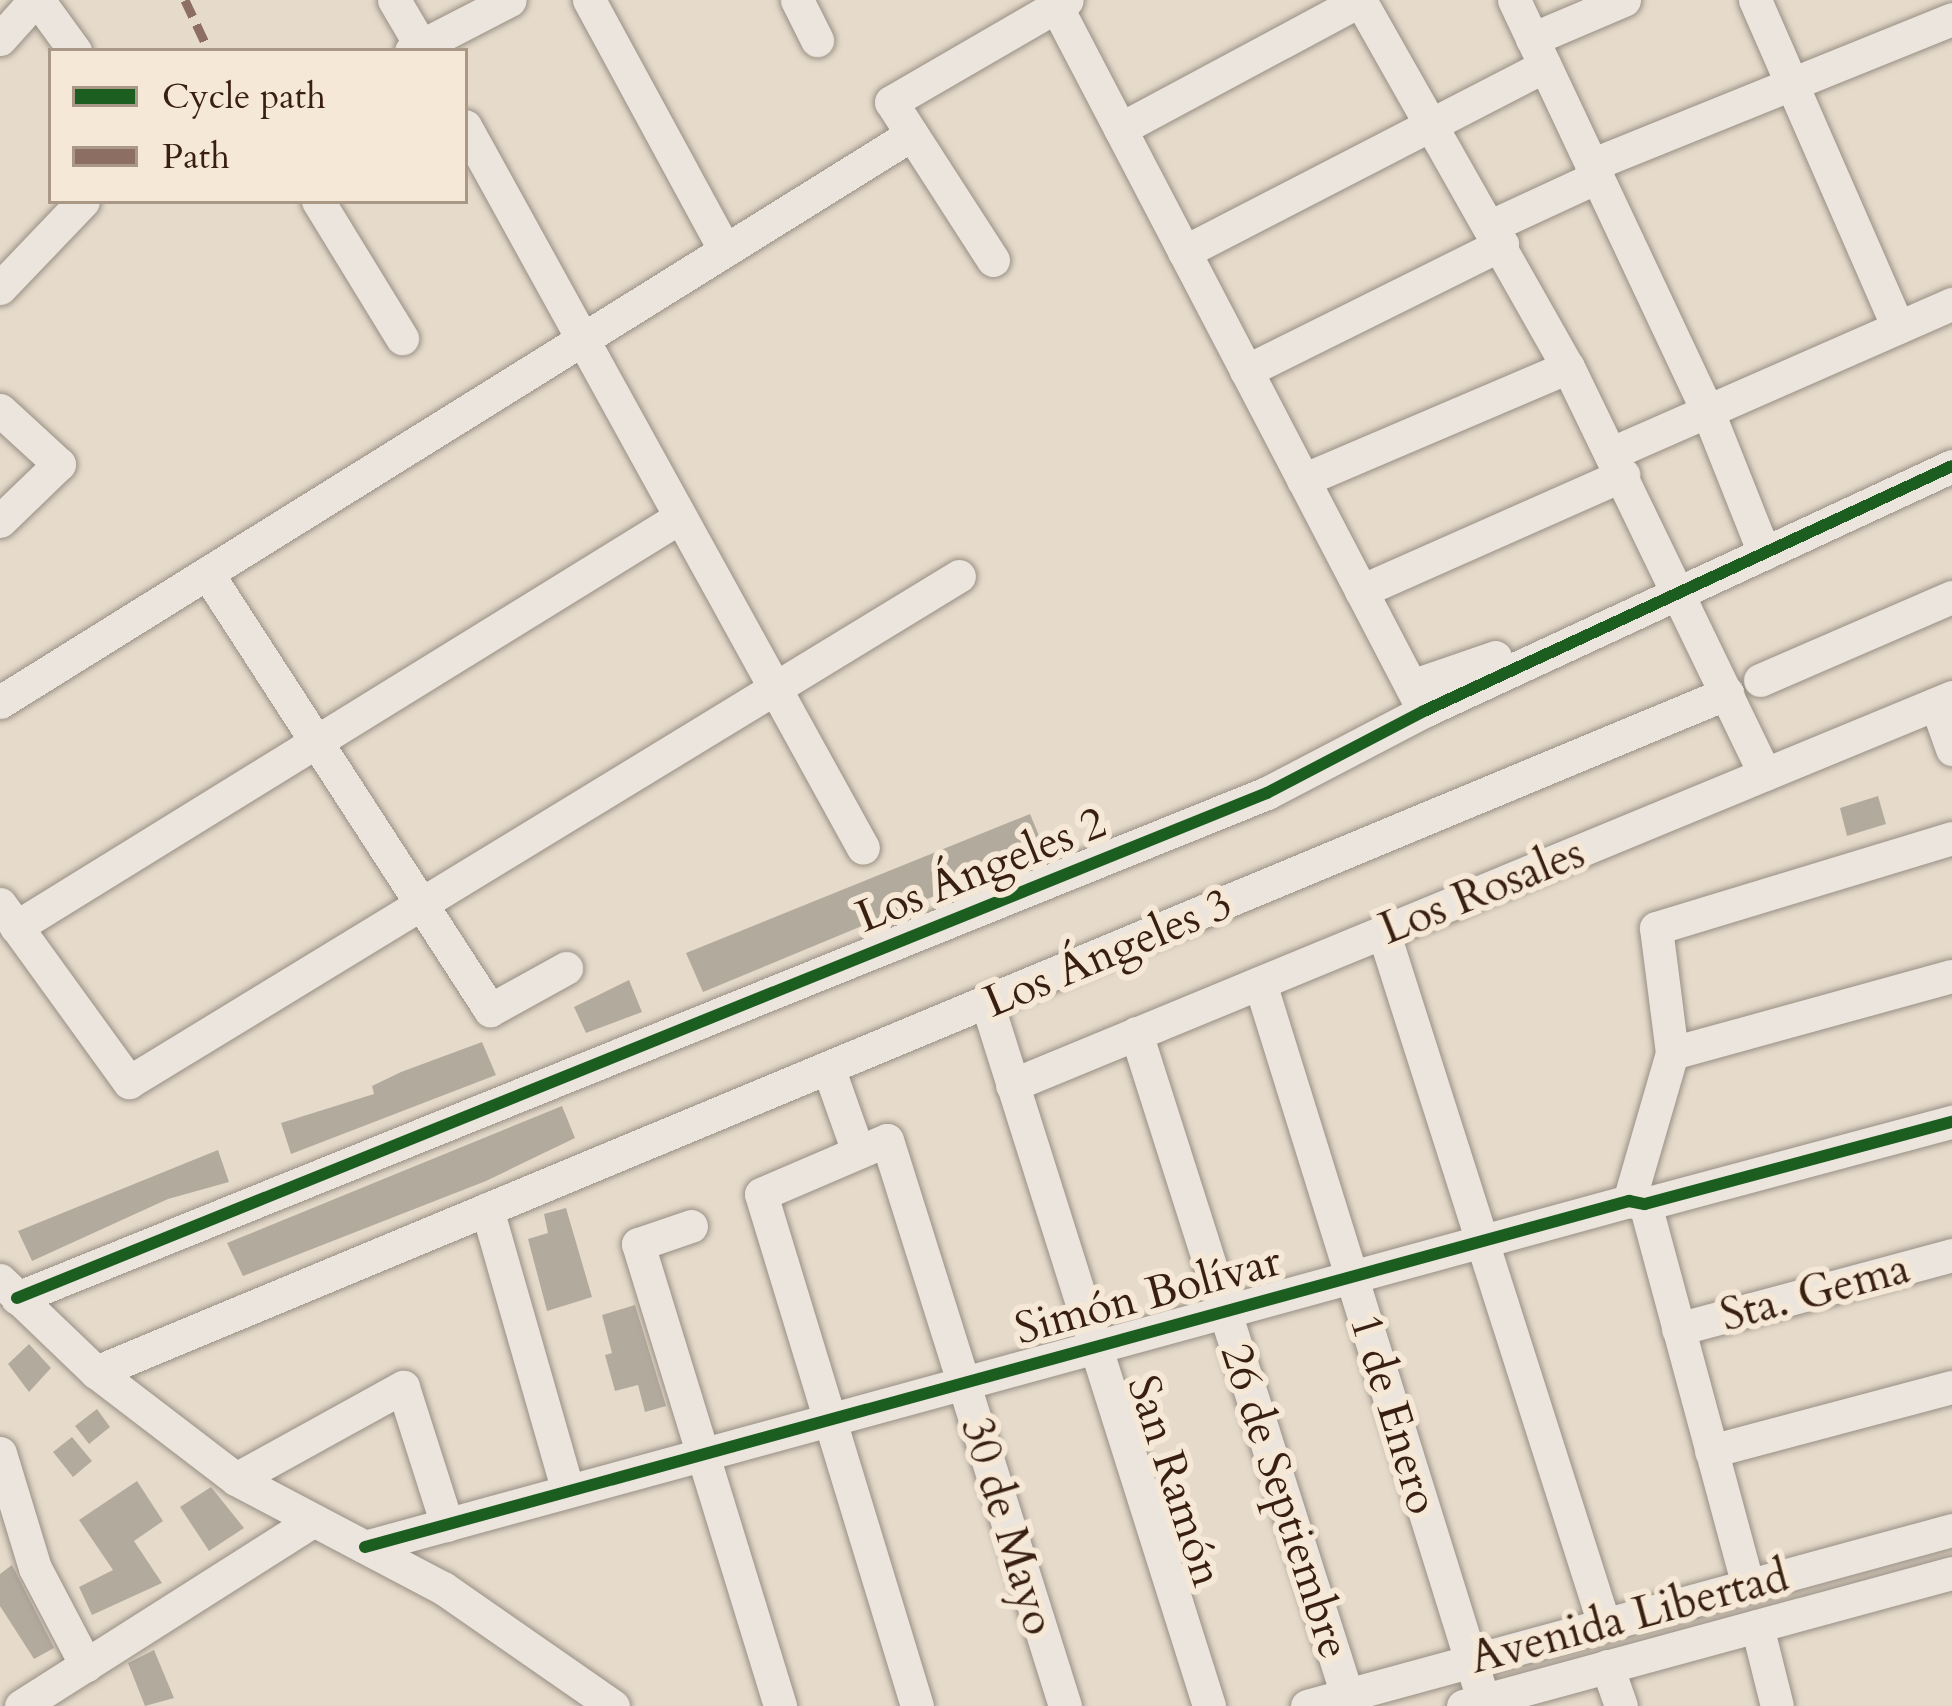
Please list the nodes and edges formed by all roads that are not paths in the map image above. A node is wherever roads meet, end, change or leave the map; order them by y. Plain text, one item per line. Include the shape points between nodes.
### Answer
1 (37, 0) edge
2 (394, 0) edge
3 (510, 0) edge
4 (589, 0) edge
5 (797, 0) edge
6 (1360, 0) edge
7 (1514, 0) edge
8 (1624, 0) edge
9 (1755, 0) edge
10 (1062, 3) edge
11 (1952, 19) edge
12 (0, 39) edge
13 (817, 40) dead end
14 (73, 48) edge
15 (418, 48) edge
16 (421, 48) edge
17 (1538, 52) junction
18 (1791, 81) junction
19 (1433, 122) junction
20 (1120, 129) junction
21 (468, 131) edge
22 (912, 134) junction
23 (1594, 171) junction
24 (80, 204) edge
25 (320, 204) edge
26 (1498, 234) junction
27 (725, 250) junction
28 (1184, 252) junction
29 (993, 260) dead end
30 (0, 288) edge
31 (1952, 304) edge
32 (1898, 327) junction
33 (402, 338) dead end
34 (1568, 368) junction
35 (1246, 371) junction
36 (0, 410) edge
37 (1708, 412) junction
38 (1617, 464) junction
39 (1952, 466) edge
40 (1304, 480) junction
41 (680, 517) junction
42 (0, 521) edge
43 (1764, 554) junction
44 (207, 573) junction
45 (959, 576) dead end
46 (1361, 591) junction
47 (1676, 594) junction
48 (1952, 597) edge
49 (1760, 680) dead end
50 (775, 689) junction
51 (1727, 693) junction
52 (1417, 699) junction
53 (1944, 700) edge
54 (0, 701) edge
55 (316, 742) junction
56 (1952, 749) edge
57 (1766, 774) junction
58 (1952, 838) edge
59 (862, 848) dead end
60 (422, 904) junction
61 (8, 916) edge
62 (1383, 932) junction
63 (566, 968) dead end
64 (1952, 976) edge
65 (1261, 983) junction
66 (986, 1003) junction
67 (1136, 1033) junction
68 (1672, 1053) junction
69 (829, 1070) junction
70 (1012, 1084) junction
71 (1952, 1122) edge
72 (872, 1146) junction
73 (1637, 1202) junction
74 (487, 1209) junction
75 (691, 1226) dead end
76 (1484, 1240) junction
77 (1952, 1255) edge
78 (1352, 1276) junction
79 (9, 1289) edge
80 (1225, 1311) junction
81 (1678, 1329) junction
82 (1095, 1347) junction
83 (96, 1372) junction
84 (963, 1383) junction
85 (1952, 1387) edge
86 (827, 1420) junction
87 (1711, 1451) junction
88 (0, 1454) edge
89 (700, 1455) junction
90 (236, 1479) junction
91 (568, 1491) junction
92 (309, 1523) junction
93 (448, 1525) junction
94 (1952, 1531) edge
95 (365, 1547) junction
96 (1952, 1573) edge
97 (1748, 1586) junction
98 (1604, 1624) junction
99 (1757, 1626) junction
100 (1470, 1660) junction
101 (86, 1665) junction
102 (1607, 1666) junction
103 (1347, 1695) junction
104 (1477, 1704) edge
105 (21, 1706) edge
106 (614, 1706) edge
107 (780, 1706) edge
108 (916, 1706) edge
109 (1065, 1706) edge
110 (1209, 1706) edge
111 (1306, 1706) edge
112 (1621, 1706) edge
113 (1777, 1706) edge

1 - 12 street
1 - 14 street
2 - 15 street
3 - 16 street
4 - 27 street
5 - 13 street
6 - 19 street
6 - 20 street
7 - 17 street
8 - 17 street
9 - 18 street
10 - 20 street
10 - 22 street via 891,102
11 - 18 street
17 - 19 street
17 - 23 street
18 - 23 street
18 - 32 street
19 - 26 street
19 - 28 street
20 - 28 street
21 - 41 street
22 - 27 street
22 - 29 street
23 - 26 street
23 - 37 street
24 - 30 street
25 - 33 street
26 - 34 street
26 - 35 street
27 - 44 street
28 - 35 street
31 - 32 street
32 - 37 street
34 - 38 street
34 - 40 street
35 - 40 street
36 - 42 street via 59,464
37 - 38 street
37 - 43 street
38 - 46 street
38 - 47 street
39 - 43 street, Los Ángeles 2
40 - 46 street
41 - 50 street
41 - 55 street
43 - 47 street, Los Ángeles 2
44 - 54 street
44 - 55 street
45 - 50 street
46 - 52 street
47 - 51 street
47 - 52 street, Los Ángeles 2
48 - 49 street
50 - 59 street
50 - 60 street
51 - 57 street
51 - 66 street, Los Ángeles 3
52 - 79 street, Los Ángeles 2 via 1267,794
53 - 56 street
53 - 57 street, Los Rosales
55 - 60 street
55 - 61 street
57 - 62 street, Los Rosales
58 - 68 street via 1655,928
60 - 61 street via 129,1082
60 - 63 street via 490,1010
62 - 65 street, Los Rosales
62 - 76 street
64 - 68 street
65 - 67 street, Los Rosales
65 - 78 street, 1 de Enero
66 - 69 street, Los Ángeles 3
66 - 70 street, San Ramón
67 - 70 street, Los Rosales
67 - 80 street, 26 de Septiembre
68 - 73 street
69 - 72 street, 30 de Mayo
69 - 74 street, Los Ángeles 3
70 - 82 street, San Ramón
71 - 73 street, Simón Bolívar
72 - 84 street, 30 de Mayo
72 - 86 street via 761,1194
73 - 76 street, Simón Bolívar
73 - 81 street
74 - 83 street, Los Ángeles 3
74 - 91 street
75 - 89 street via 638,1244
76 - 78 street, Simón Bolívar
76 - 98 street
77 - 81 street, Sta. Gema
78 - 80 street, Simón Bolívar
78 - 100 street, 1 de Enero
79 - 83 street
80 - 82 street, Simón Bolívar
80 - 103 street, 26 de Septiembre
81 - 87 street
82 - 84 street, Simón Bolívar
82 - 110 street, San Ramón
83 - 90 street
84 - 86 street, Simón Bolívar
84 - 109 street, 30 de Mayo
85 - 87 street
86 - 89 street, Simón Bolívar
86 - 108 street
87 - 97 street
88 - 101 street via 35,1568
89 - 91 street, Simón Bolívar
89 - 107 street
90 - 92 street
90 - 93 street via 404,1387
91 - 93 street, Simón Bolívar
92 - 95 street
92 - 101 street
93 - 95 street, Simón Bolívar
94 - 97 street, Avenida Libertad
95 - 106 street via 519,1634
96 - 99 street, Avenida Libertad
97 - 98 street, Avenida Libertad
98 - 100 street, Avenida Libertad
99 - 102 street, Avenida Libertad
99 - 113 street
100 - 103 street, Avenida Libertad
100 - 104 street, 1 de Enero
101 - 105 street
102 - 104 street, Avenida Libertad
102 - 112 street
103 - 111 street, Avenida Libertad

